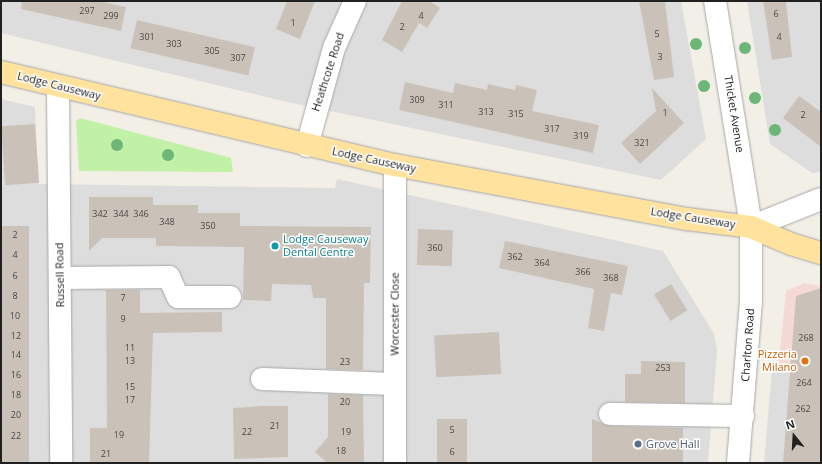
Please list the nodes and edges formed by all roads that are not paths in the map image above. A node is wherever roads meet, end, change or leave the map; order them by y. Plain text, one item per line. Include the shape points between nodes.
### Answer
1 (355, 1) edge
2 (715, 1) edge
3 (1, 72) edge
4 (58, 86) junction
5 (307, 146) junction
6 (395, 166) junction
7 (821, 199) edge
8 (751, 227) junction
9 (821, 252) edge
10 (60, 278) junction
11 (230, 297) dead end
12 (262, 379) dead end
13 (395, 384) junction
14 (610, 414) dead end
15 (743, 416) junction
16 (61, 463) edge
17 (395, 463) edge
18 (738, 463) edge

1 - 5 street, Heathcote Road via 334,48
2 - 8 street, Thicket Avenue
3 - 4 main road, Lodge Causeway
4 - 5 main road, Lodge Causeway
4 - 10 street, Russell Road
5 - 6 main road, Lodge Causeway
6 - 8 main road, Lodge Causeway via 687,219
6 - 13 street, Worcester Close
7 - 8 street
8 - 9 main road, Lodge Causeway via 790,244
8 - 15 street, Charlton Road via 752,277
10 - 11 street via 169,277 178,297
10 - 16 street, Russell Road
12 - 13 street
13 - 17 street, Worcester Close
14 - 15 street
15 - 18 street, Charlton Road

